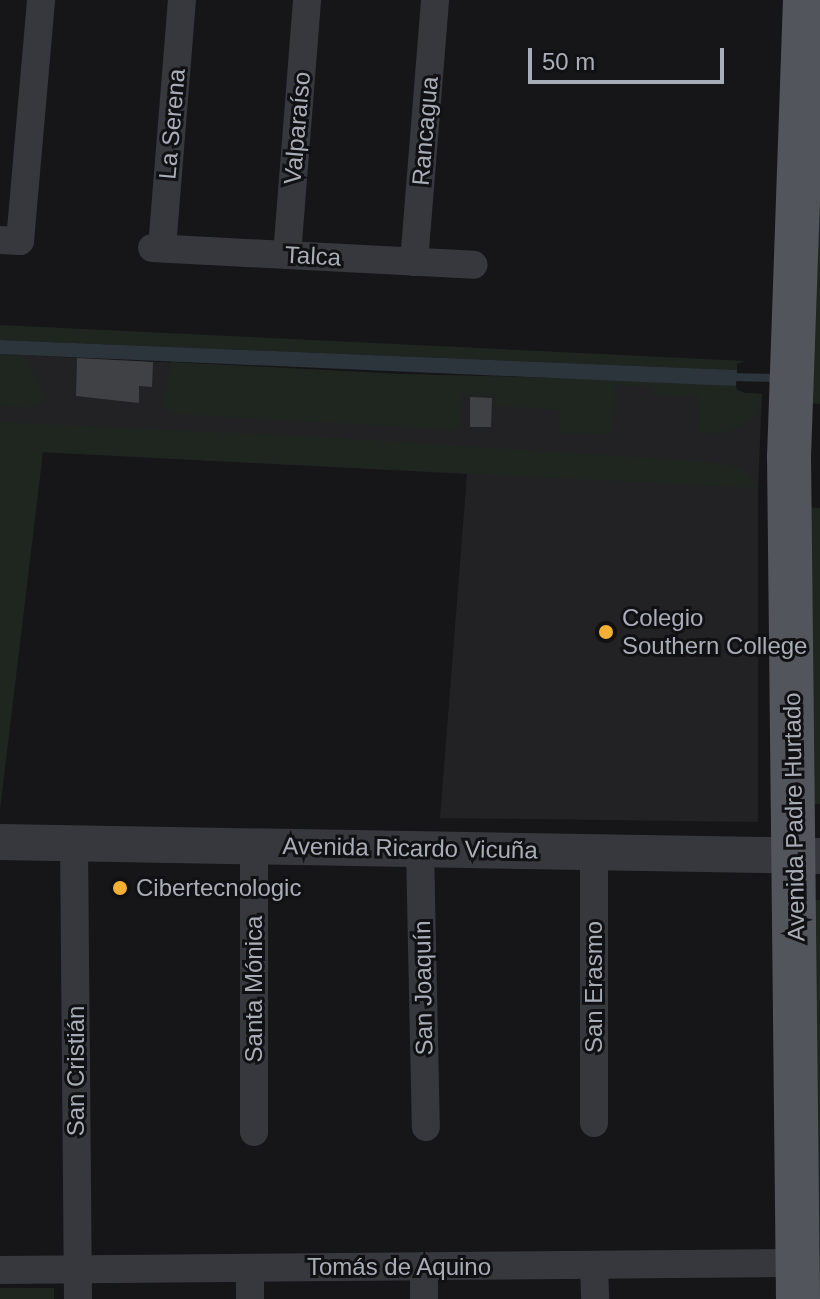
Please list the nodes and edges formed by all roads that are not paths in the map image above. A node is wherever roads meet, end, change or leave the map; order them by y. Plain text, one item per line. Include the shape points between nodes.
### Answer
1 (41, 0) edge
2 (182, 0) edge
3 (307, 0) edge
4 (435, 0) edge
5 (805, 0) edge
6 (10, 240) edge
7 (157, 248) joint
8 (287, 255) junction
9 (414, 262) junction
10 (474, 265) dead end
11 (805, 458) edge
12 (0, 842) edge
13 (74, 842) junction
14 (254, 845) junction
15 (420, 849) junction
16 (594, 852) junction
17 (808, 855) edge
18 (594, 1123) dead end
19 (426, 1127) dead end
20 (254, 1132) dead end
21 (594, 1265) junction
22 (424, 1266) junction
23 (250, 1268) junction
24 (78, 1269) junction
25 (0, 1270) edge
26 (798, 1281) edge
27 (78, 1299) edge
28 (250, 1299) edge
29 (424, 1299) edge
30 (595, 1299) edge

1 - 6 street
2 - 7 street, La Serena
3 - 8 street, Valparaíso
4 - 9 street, Rancagua
5 - 11 main road, Avenida Padre Hurtado
7 - 8 street, Talca
8 - 9 street, Talca
9 - 10 street, Talca
11 - 17 main road, Avenida Padre Hurtado
12 - 13 street, Avenida Ricardo Vicuña
13 - 14 street, Avenida Ricardo Vicuña
13 - 24 street, San Cristián
14 - 15 street, Avenida Ricardo Vicuña
14 - 20 street, Santa Mónica
15 - 16 street, Avenida Ricardo Vicuña
15 - 19 street, San Joaquín
16 - 17 street, Avenida Ricardo Vicuña
16 - 18 street, San Erasmo
17 - 26 main road, Avenida Padre Hurtado
21 - 22 street, Tomás de Aquino
21 - 26 street, Tomás de Aquino
21 - 30 street
22 - 23 street, Tomás de Aquino
22 - 29 street
23 - 24 street, Tomás de Aquino
23 - 28 street
24 - 25 street, Tomás de Aquino
24 - 27 street, San Cristián

